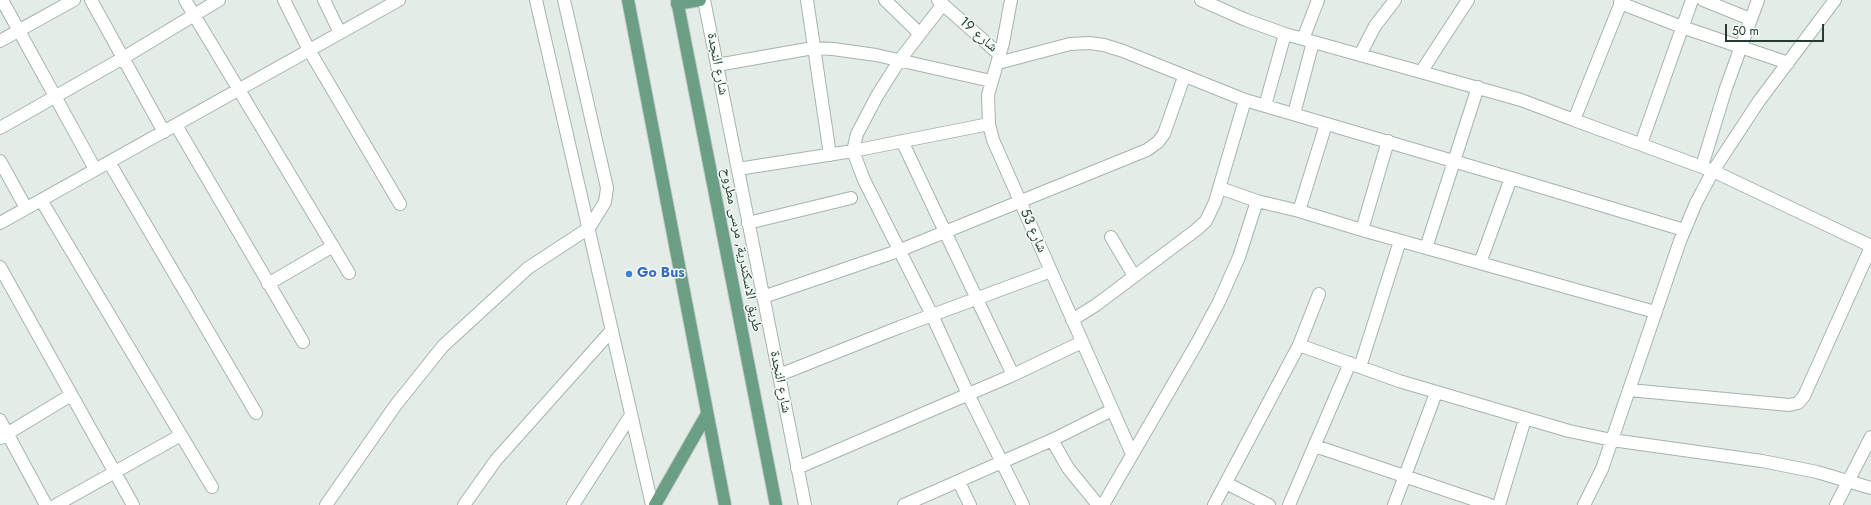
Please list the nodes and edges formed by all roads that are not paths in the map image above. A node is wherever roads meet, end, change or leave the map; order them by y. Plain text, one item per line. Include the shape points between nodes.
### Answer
1 (2, 0) edge
2 (74, 0) edge
3 (92, 0) edge
4 (185, 0) edge
5 (219, 0) edge
6 (284, 0) edge
7 (324, 0) edge
8 (398, 0) edge
9 (536, 0) edge
10 (564, 0) edge
11 (628, 0) edge
12 (700, 0) edge
13 (704, 0) edge
14 (807, 0) edge
15 (885, 0) edge
16 (1011, 0) edge
17 (1201, 0) edge
18 (1318, 0) edge
19 (1395, 0) edge
20 (1468, 0) edge
21 (1692, 0) edge
22 (1703, 0) edge
23 (1758, 0) edge
24 (1835, 0) edge
25 (677, 2) edge
26 (940, 2) edge
27 (1621, 2) edge
28 (1218, 3) edge
29 (194, 15) junction
30 (1750, 19) junction
31 (1682, 27) junction
32 (19, 31) junction
33 (340, 33) junction
34 (920, 34) junction
35 (1285, 34) junction
36 (1308, 40) junction
37 (0, 42) edge
38 (1741, 47) junction
39 (813, 48) junction
40 (309, 50) junction
41 (1360, 55) junction
42 (123, 58) junction
43 (999, 59) junction
44 (899, 61) junction
45 (1788, 63) junction
46 (717, 65) junction
47 (1421, 72) junction
48 (1184, 77) junction
49 (991, 81) junction
50 (1478, 87) junction
51 (240, 88) junction
52 (55, 96) junction
53 (1245, 100) junction
54 (1265, 106) junction
55 (1294, 114) junction
56 (1574, 120) junction
57 (989, 124) junction
58 (1326, 124) junction
59 (176, 126) junction
60 (0, 128) edge
61 (164, 132) junction
62 (902, 141) junction
63 (1388, 141) junction
64 (1641, 144) junction
65 (853, 151) junction
66 (830, 154) junction
67 (1455, 161) junction
68 (0, 162) edge
69 (109, 162) junction
70 (1708, 168) junction
71 (95, 169) junction
72 (738, 169) junction
73 (1511, 178) junction
74 (1220, 188) junction
75 (851, 198) dead end
76 (41, 200) junction
77 (1257, 201) junction
78 (1020, 202) junction
79 (400, 204) dead end
80 (26, 208) junction
81 (1299, 211) junction
82 (748, 222) junction
83 (0, 223) edge
84 (589, 228) junction
85 (1362, 230) junction
86 (1684, 230) junction
87 (946, 232) junction
88 (1111, 237) dead end
89 (1400, 241) junction
90 (333, 246) junction
91 (1871, 246) edge
92 (1426, 248) junction
93 (898, 251) junction
94 (1480, 263) junction
95 (0, 267) edge
96 (1051, 271) junction
97 (349, 273) dead end
98 (1134, 276) junction
99 (268, 284) junction
100 (1320, 294) dead end
101 (763, 297) junction
102 (977, 298) junction
103 (1655, 312) junction
104 (932, 315) junction
105 (1072, 320) junction
106 (612, 330) junction
107 (303, 342) dead end
108 (1082, 342) junction
109 (1299, 345) junction
110 (1355, 365) junction
111 (779, 375) junction
112 (1013, 375) junction
113 (1629, 390) junction
114 (1436, 393) junction
115 (968, 394) junction
116 (71, 395) junction
117 (1112, 410) junction
118 (256, 413) dead end
119 (707, 414) junction
120 (631, 415) junction
121 (1525, 419) junction
122 (0, 420) edge
123 (4, 435) edge
124 (181, 435) junction
125 (1871, 438) edge
126 (1052, 440) junction
127 (1612, 440) junction
128 (1315, 446) junction
129 (1132, 454) junction
130 (1002, 463) junction
131 (798, 468) junction
132 (115, 473) junction
133 (1405, 476) junction
134 (1850, 480) junction
135 (959, 482) junction
136 (1226, 483) junction
137 (212, 487) dead end
138 (1871, 488) edge
139 (46, 505) edge
140 (56, 505) edge
141 (133, 505) edge
142 (326, 505) edge
143 (464, 505) edge
144 (573, 505) edge
145 (653, 505) edge
146 (725, 505) edge
147 (776, 505) edge
148 (805, 505) edge
149 (904, 505) edge
150 (970, 505) edge
151 (1023, 505) edge
152 (1098, 505) edge
153 (1103, 505) edge
154 (1214, 505) edge
155 (1269, 505) edge
156 (1289, 505) edge
157 (1394, 505) edge
158 (1490, 505) edge
159 (1499, 505) edge
160 (1584, 505) edge
161 (1836, 505) edge

1 - 32 street
2 - 32 street
3 - 42 street
4 - 29 street
5 - 29 street
6 - 40 street
7 - 33 street
8 - 33 street
9 - 84 street
10 - 84 street via 607,188 605,202
11 - 119 main road
12 - 25 main road
13 - 46 street, شارع النجدة
14 - 39 street
15 - 34 street
16 - 43 street, شارع 53
17 - 28 street
18 - 36 street
19 - 41 street via 1375,26
20 - 47 street
21 - 31 street
22 - 30 street
23 - 30 street
24 - 45 street
25 - 147 main road, طريق الاسكندرية, مرسى مطروح
26 - 34 street
26 - 43 street, شارع 19
27 - 31 street
27 - 56 street
28 - 35 street via 1246,20
29 - 42 street
29 - 51 street
30 - 38 street
31 - 38 street
31 - 64 street
32 - 37 street
32 - 52 street
33 - 40 street
34 - 44 street
35 - 36 street
35 - 54 street
36 - 41 street
36 - 55 street
38 - 45 street
38 - 70 street
39 - 44 street via 853,51
39 - 46 street
39 - 66 street
40 - 51 street
40 - 79 street
41 - 47 street
42 - 52 street
42 - 61 street
43 - 48 street via 1070,44 1089,43 1123,51
43 - 49 street, شارع 53
44 - 49 street
44 - 65 street via 866,116 857,134
45 - 70 street
46 - 72 street, شارع النجدة
47 - 50 street
48 - 53 street
48 - 78 street via 1164,134 1158,142 1147,150
49 - 57 street, شارع 53 via 988,95
50 - 56 street
50 - 67 street
51 - 59 street
51 - 90 street
52 - 60 street
52 - 71 street
53 - 54 street
53 - 74 street
54 - 55 street
55 - 58 street
56 - 64 street
57 - 62 street
57 - 78 street, شارع 53 via 993,140
58 - 63 street
58 - 81 street
59 - 61 street
59 - 99 street
61 - 69 street
62 - 65 street
62 - 87 street
63 - 67 street
63 - 85 street
64 - 70 street
65 - 66 street
65 - 93 street
66 - 72 street
67 - 73 street
67 - 92 street
68 - 80 street
69 - 71 street
69 - 118 street
70 - 86 street
70 - 91 street
71 - 76 street
72 - 82 street, شارع النجدة
73 - 86 street
73 - 94 street
74 - 77 street
74 - 98 street via 1206,221
75 - 82 street
76 - 80 street
76 - 124 street
77 - 81 street
77 - 129 street via 1239,258 1219,302
78 - 87 street
78 - 96 street, شارع 53
80 - 83 street
81 - 85 street
82 - 101 street, شارع النجدة
84 - 106 street
84 - 142 street via 528,268 443,346 395,406
85 - 89 street
86 - 103 street
87 - 93 street
87 - 102 street
88 - 98 street
89 - 92 street
89 - 110 street
90 - 97 street
90 - 99 street
91 - 113 street via 1804,396 1798,403 1788,405
92 - 94 street
93 - 101 street
93 - 104 street
94 - 103 street
95 - 116 street
96 - 102 street
96 - 105 street, شارع 53
98 - 105 street
99 - 107 street
100 - 109 street
101 - 111 street, شارع النجدة
102 - 104 street
102 - 112 street
103 - 113 street
104 - 111 street
104 - 115 street
105 - 108 street, شارع 53
106 - 120 street
106 - 143 street via 496,460
108 - 112 street
108 - 117 street, شارع 53
109 - 110 street
109 - 136 street
110 - 114 street
110 - 128 street
111 - 131 street, شارع النجدة
112 - 115 street
113 - 127 street
114 - 121 street
114 - 133 street
115 - 130 street
115 - 131 street
116 - 123 street
116 - 132 street
117 - 126 street
117 - 129 street, شارع 53
119 - 145 main road
119 - 146 main road
120 - 144 street
120 - 145 street
121 - 127 street
121 - 159 street
122 - 123 street
123 - 139 street
124 - 132 street
124 - 137 street
125 - 134 street
126 - 130 street
126 - 152 street via 1068,468
127 - 134 street via 1762,461
127 - 160 street via 1599,476
128 - 133 street
128 - 156 street
129 - 153 street
130 - 135 street
130 - 151 street
131 - 148 street, شارع النجدة
132 - 140 street
132 - 141 street
133 - 157 street
133 - 158 street
134 - 138 street
134 - 161 street
135 - 149 street
135 - 150 street
136 - 154 street
136 - 155 street

